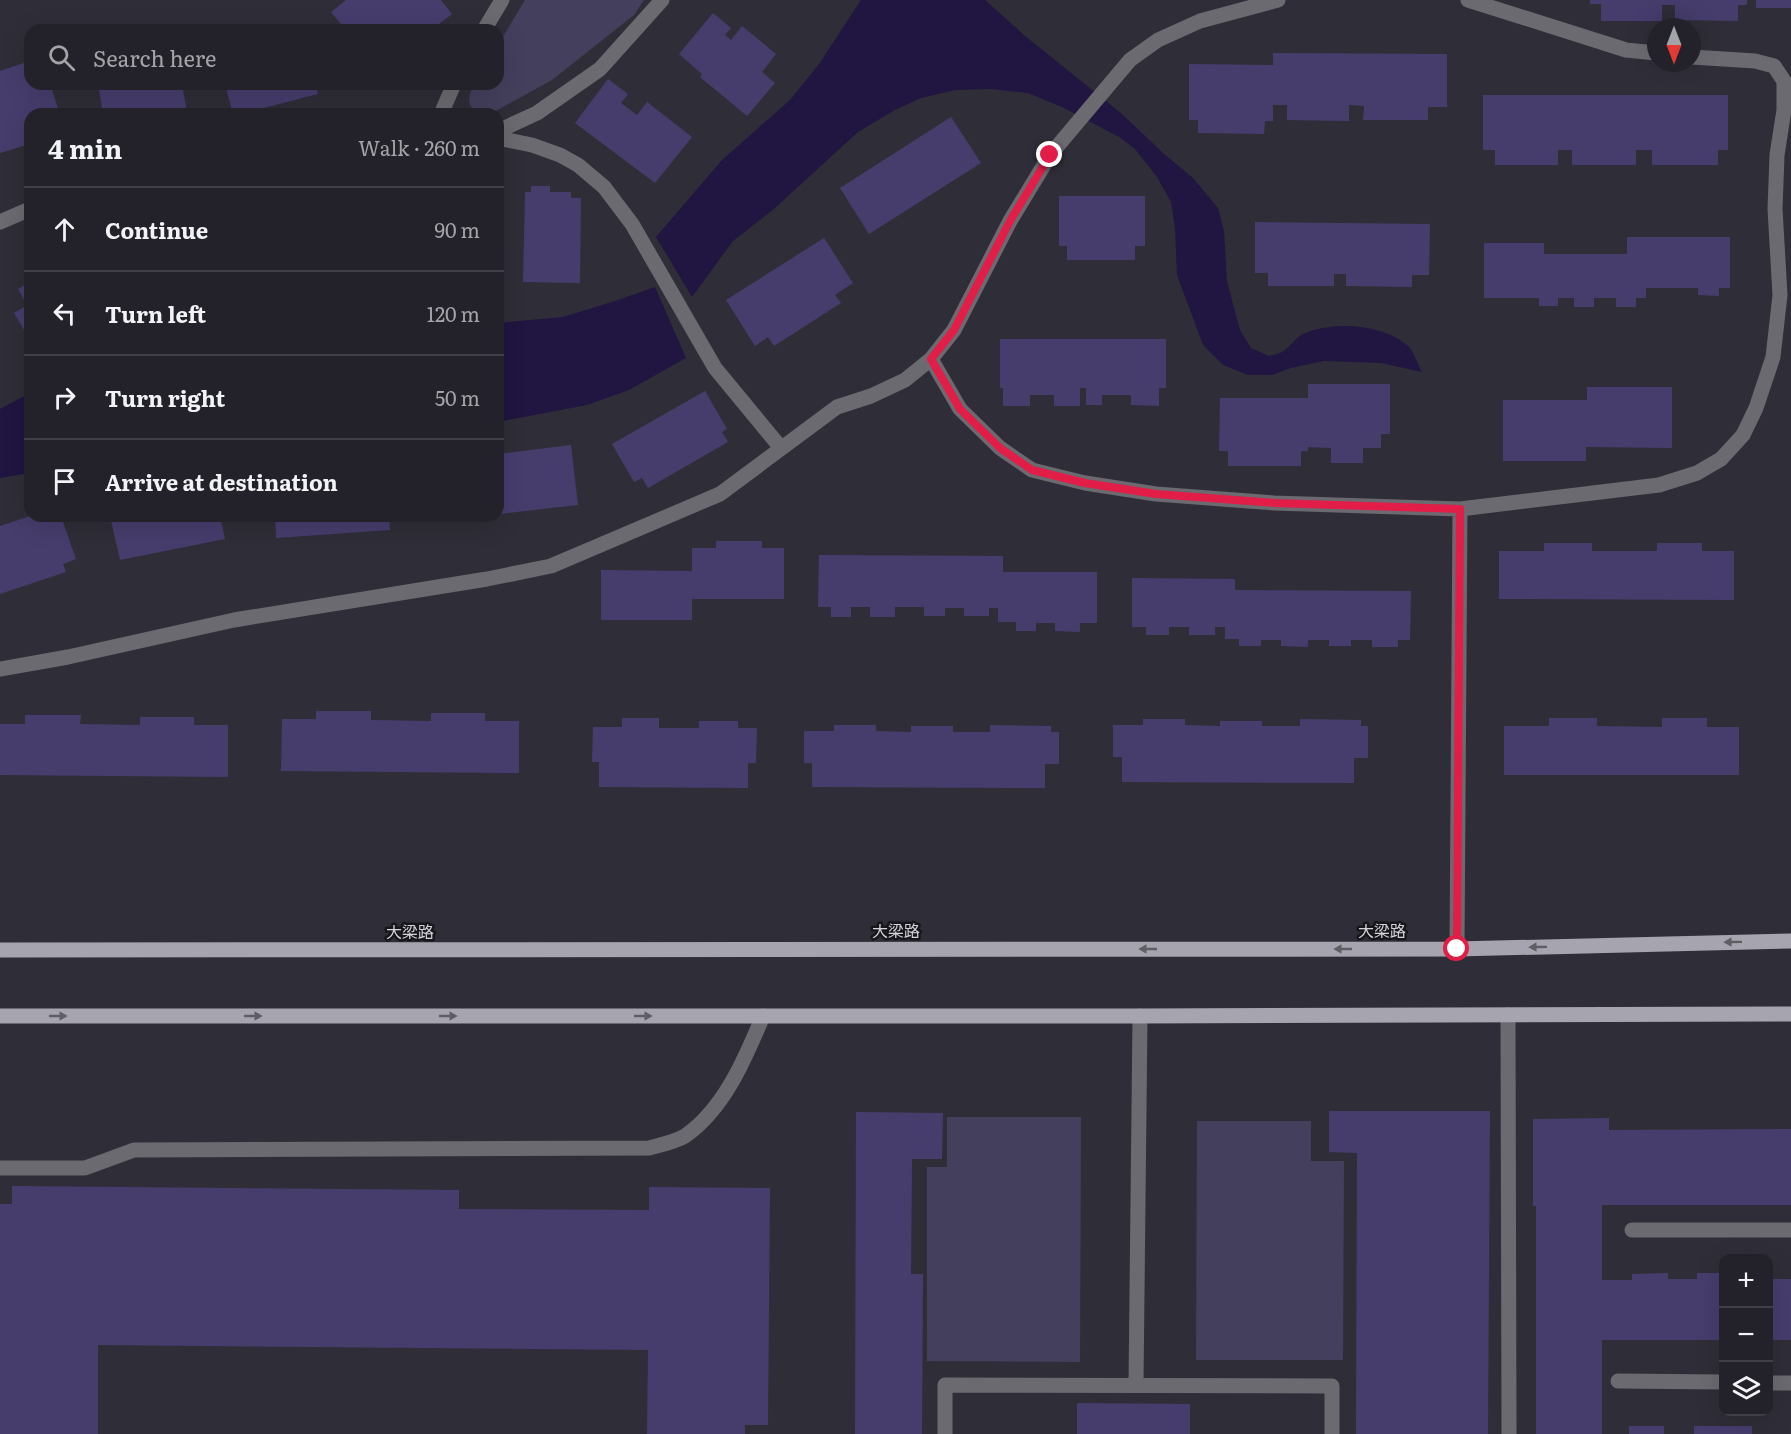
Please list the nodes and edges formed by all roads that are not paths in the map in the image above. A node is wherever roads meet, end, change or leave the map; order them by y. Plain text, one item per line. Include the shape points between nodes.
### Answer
1 (502, 0) edge
2 (662, 0) edge
3 (1272, 0) edge
4 (1278, 0) edge
5 (1467, 0) edge
6 (488, 24) edge
7 (1647, 52) edge
8 (1701, 58) edge
9 (451, 90) edge
10 (444, 108) edge
11 (504, 128) edge
12 (504, 139) edge
13 (24, 212) edge
14 (0, 222) edge
15 (931, 359) junction
16 (781, 448) junction
17 (1460, 509) junction
18 (0, 669) edge
19 (1791, 941) edge
20 (1457, 949) junction
21 (0, 950) edge
22 (1791, 1014) edge
23 (0, 1016) edge
24 (1508, 1016) junction
25 (763, 1017) junction
26 (1140, 1017) junction
27 (0, 1168) edge
28 (1632, 1230) dead end
29 (1791, 1230) edge
30 (1618, 1381) dead end
31 (1719, 1382) edge
32 (1773, 1383) edge
33 (1791, 1383) edge
34 (1136, 1385) junction
35 (945, 1434) edge
36 (1332, 1434) edge
37 (1509, 1434) edge

1 - 6 street
2 - 11 street via 600,69 537,113
3 - 4 street
3 - 15 street via 1200,21 1158,40 1130,60 1050,155 1010,221 954,330
5 - 7 street via 1626,50
8 - 17 street via 1774,66 1784,81 1775,209 1780,294 1773,357 1743,435 1722,459 1659,485
9 - 10 street
12 - 16 street via 560,156 578,165 604,187 632,224 716,368
13 - 14 street
15 - 16 street via 905,380 837,407
15 - 17 street via 960,409 1000,448 1032,470 1156,494 1274,503
16 - 18 street via 720,494 551,566 234,621
17 - 20 street
19 -> 20 main road, 大梁路
20 -> 21 main road, 大梁路
22 - 24 main road
23 -> 25 main road
24 - 26 main road
24 - 37 street
25 - 26 main road
25 - 27 street via 729,1086 710,1113 683,1137 650,1148 134,1150 85,1168
26 - 34 street
28 - 29 street
30 - 31 street
32 - 33 street
34 - 35 street via 945,1385
34 - 36 street via 1332,1386

